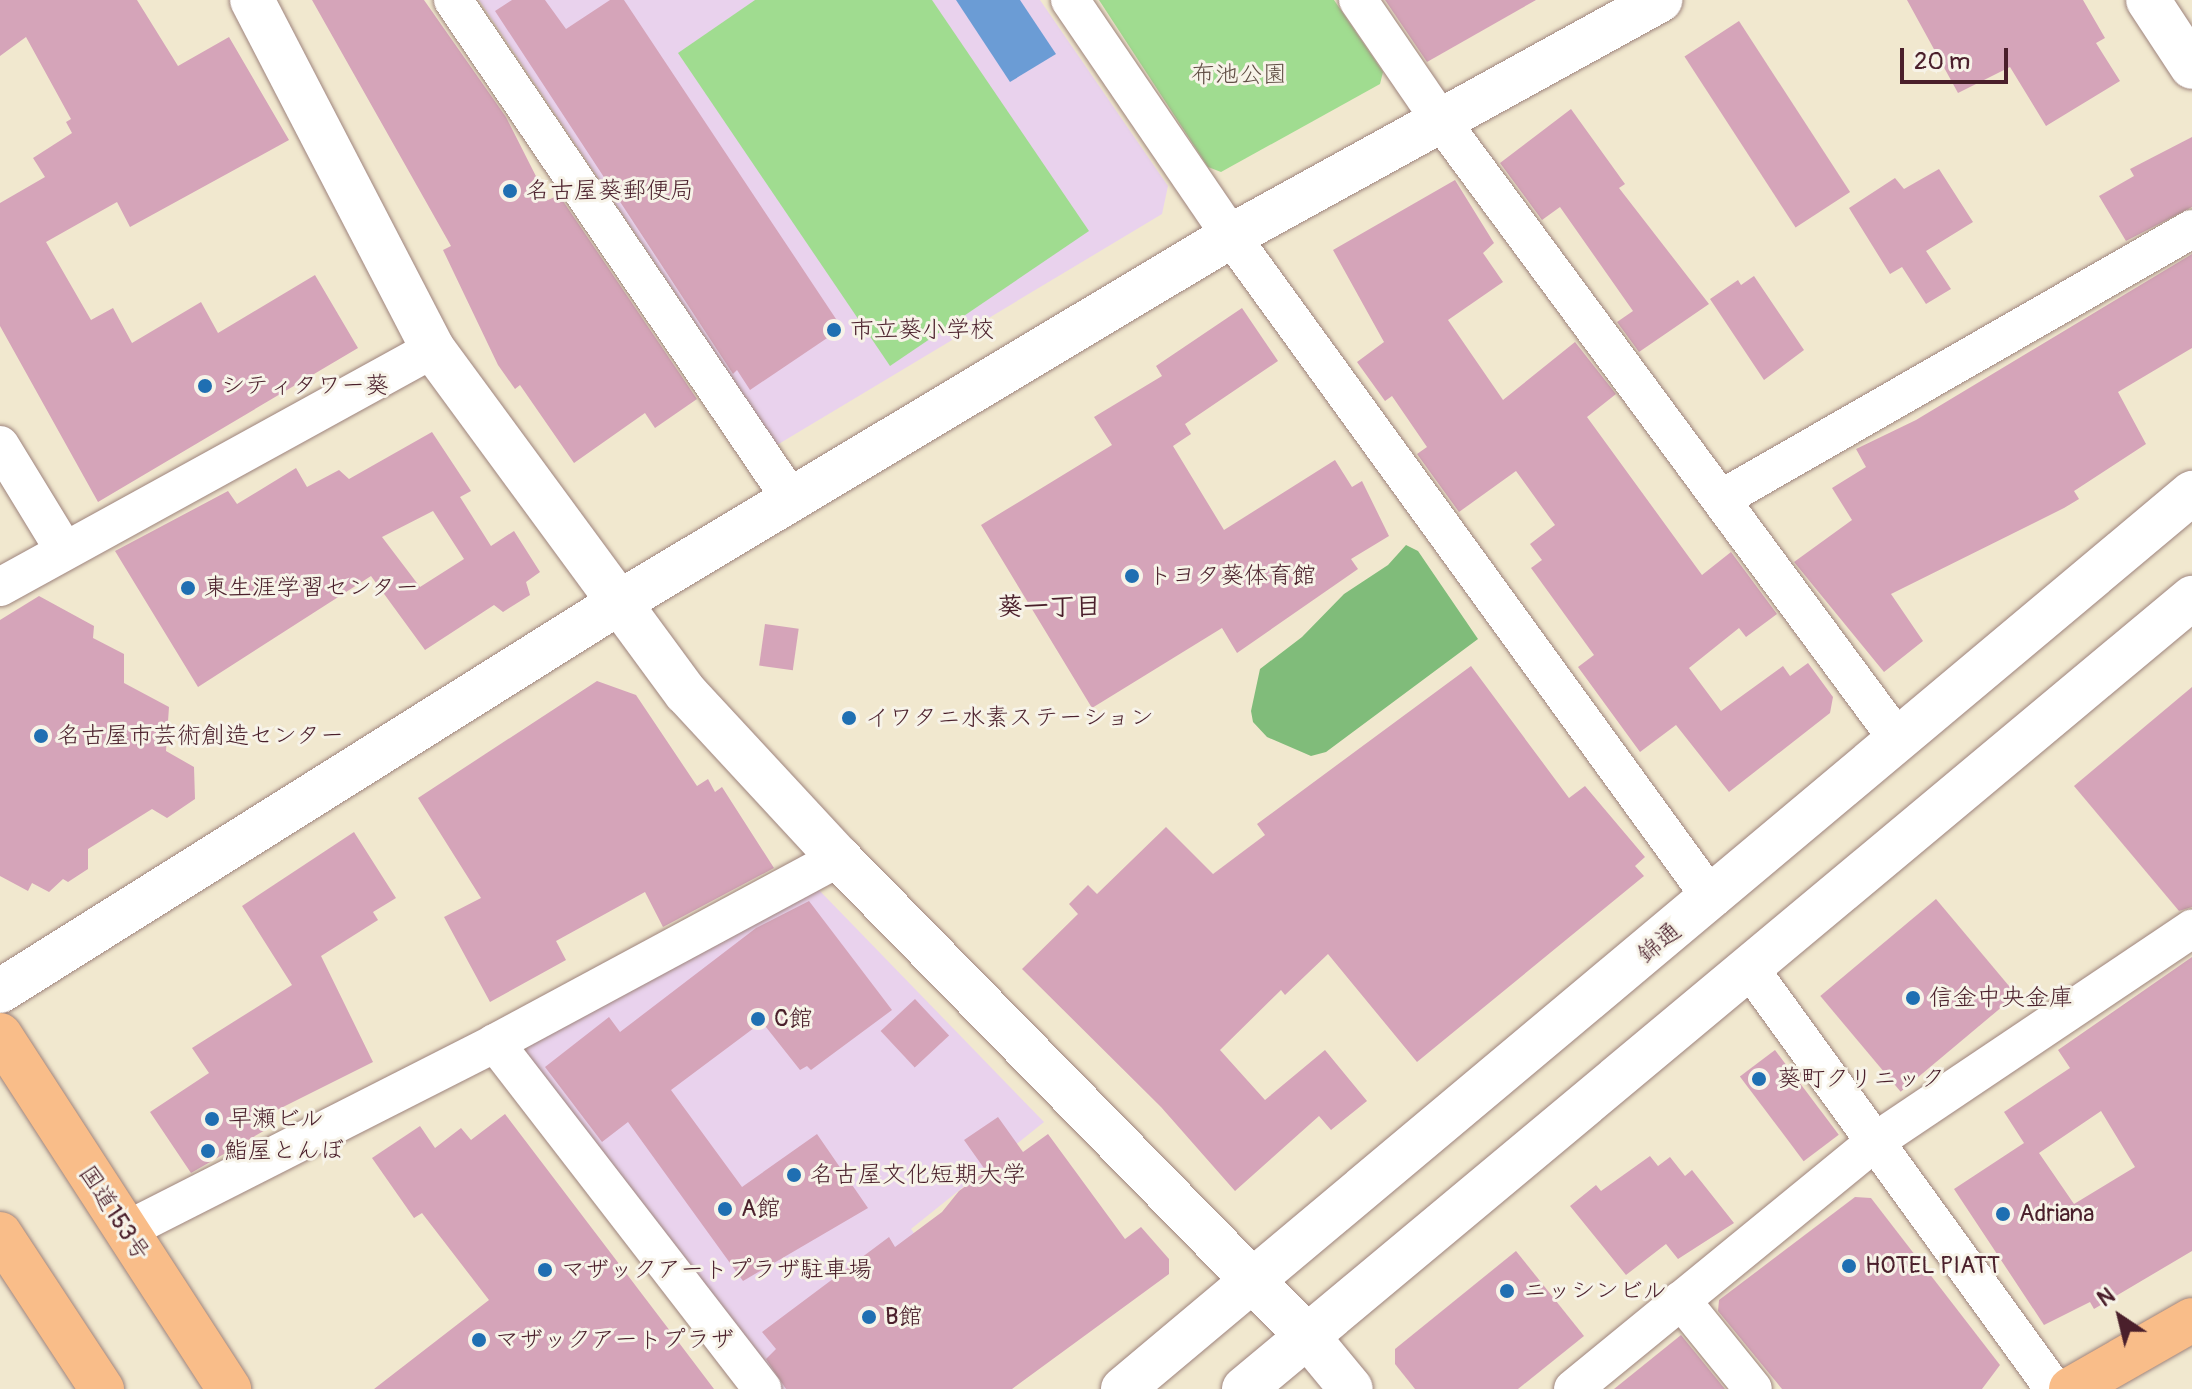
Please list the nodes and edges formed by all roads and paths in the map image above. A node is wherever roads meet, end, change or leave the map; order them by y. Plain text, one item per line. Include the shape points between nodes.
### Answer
1 (252, 0) edge
2 (453, 0) edge
3 (1070, 0) edge
4 (1358, 0) edge
5 (2148, 0) edge
6 (1649, 3) edge
7 (2190, 58) edge
8 (1441, 121) junction
9 (2192, 229) edge
10 (1231, 236) junction
11 (433, 349) junction
12 (0, 445) edge
13 (2192, 493) edge
14 (791, 499) junction
15 (1721, 499) junction
16 (64, 550) junction
17 (0, 587) edge
18 (2192, 598) edge
19 (620, 602) junction
20 (1899, 741) junction
21 (839, 858) junction
22 (1712, 899) junction
23 (2192, 929) edge
24 (1750, 969) junction
25 (0, 991) edge
26 (0, 1035) edge
27 (495, 1043) junction
28 (1876, 1141) junction
29 (125, 1231) junction
30 (0, 1234) edge
31 (1252, 1279) junction
32 (1681, 1300) junction
33 (2192, 1320) edge
34 (1308, 1337) junction
35 (102, 1389) edge
36 (229, 1389) edge
37 (762, 1389) edge
38 (1123, 1389) edge
39 (1244, 1389) edge
40 (1351, 1389) edge
41 (1573, 1389) edge
42 (1753, 1389) edge
43 (2054, 1389) edge
44 (2071, 1389) edge

1 - 11 street
2 - 14 street
3 - 10 street
4 - 8 street
5 - 7 street
6 - 8 street
8 - 10 street
8 - 15 street
9 - 15 street
10 - 14 street
10 - 22 street
11 - 16 street
11 - 19 street via 495,440
12 - 16 street
13 - 20 street, 錦通
14 - 19 street
15 - 20 street
16 - 17 street
18 - 24 street
19 - 21 street via 686,693
19 - 25 street
20 - 22 street, 錦通
21 - 27 street
21 - 31 street
22 - 31 street, 錦通
23 - 28 street
24 - 28 street
24 - 34 street
26 - 29 main road, 国道153号
27 - 29 street
27 - 37 street
28 - 32 street
28 - 43 street
29 - 36 main road, 国道153号
30 - 35 main road
31 - 34 street
31 - 38 street, 錦通
32 - 41 street
32 - 42 street
33 - 44 main road
34 - 39 street
34 - 40 street

